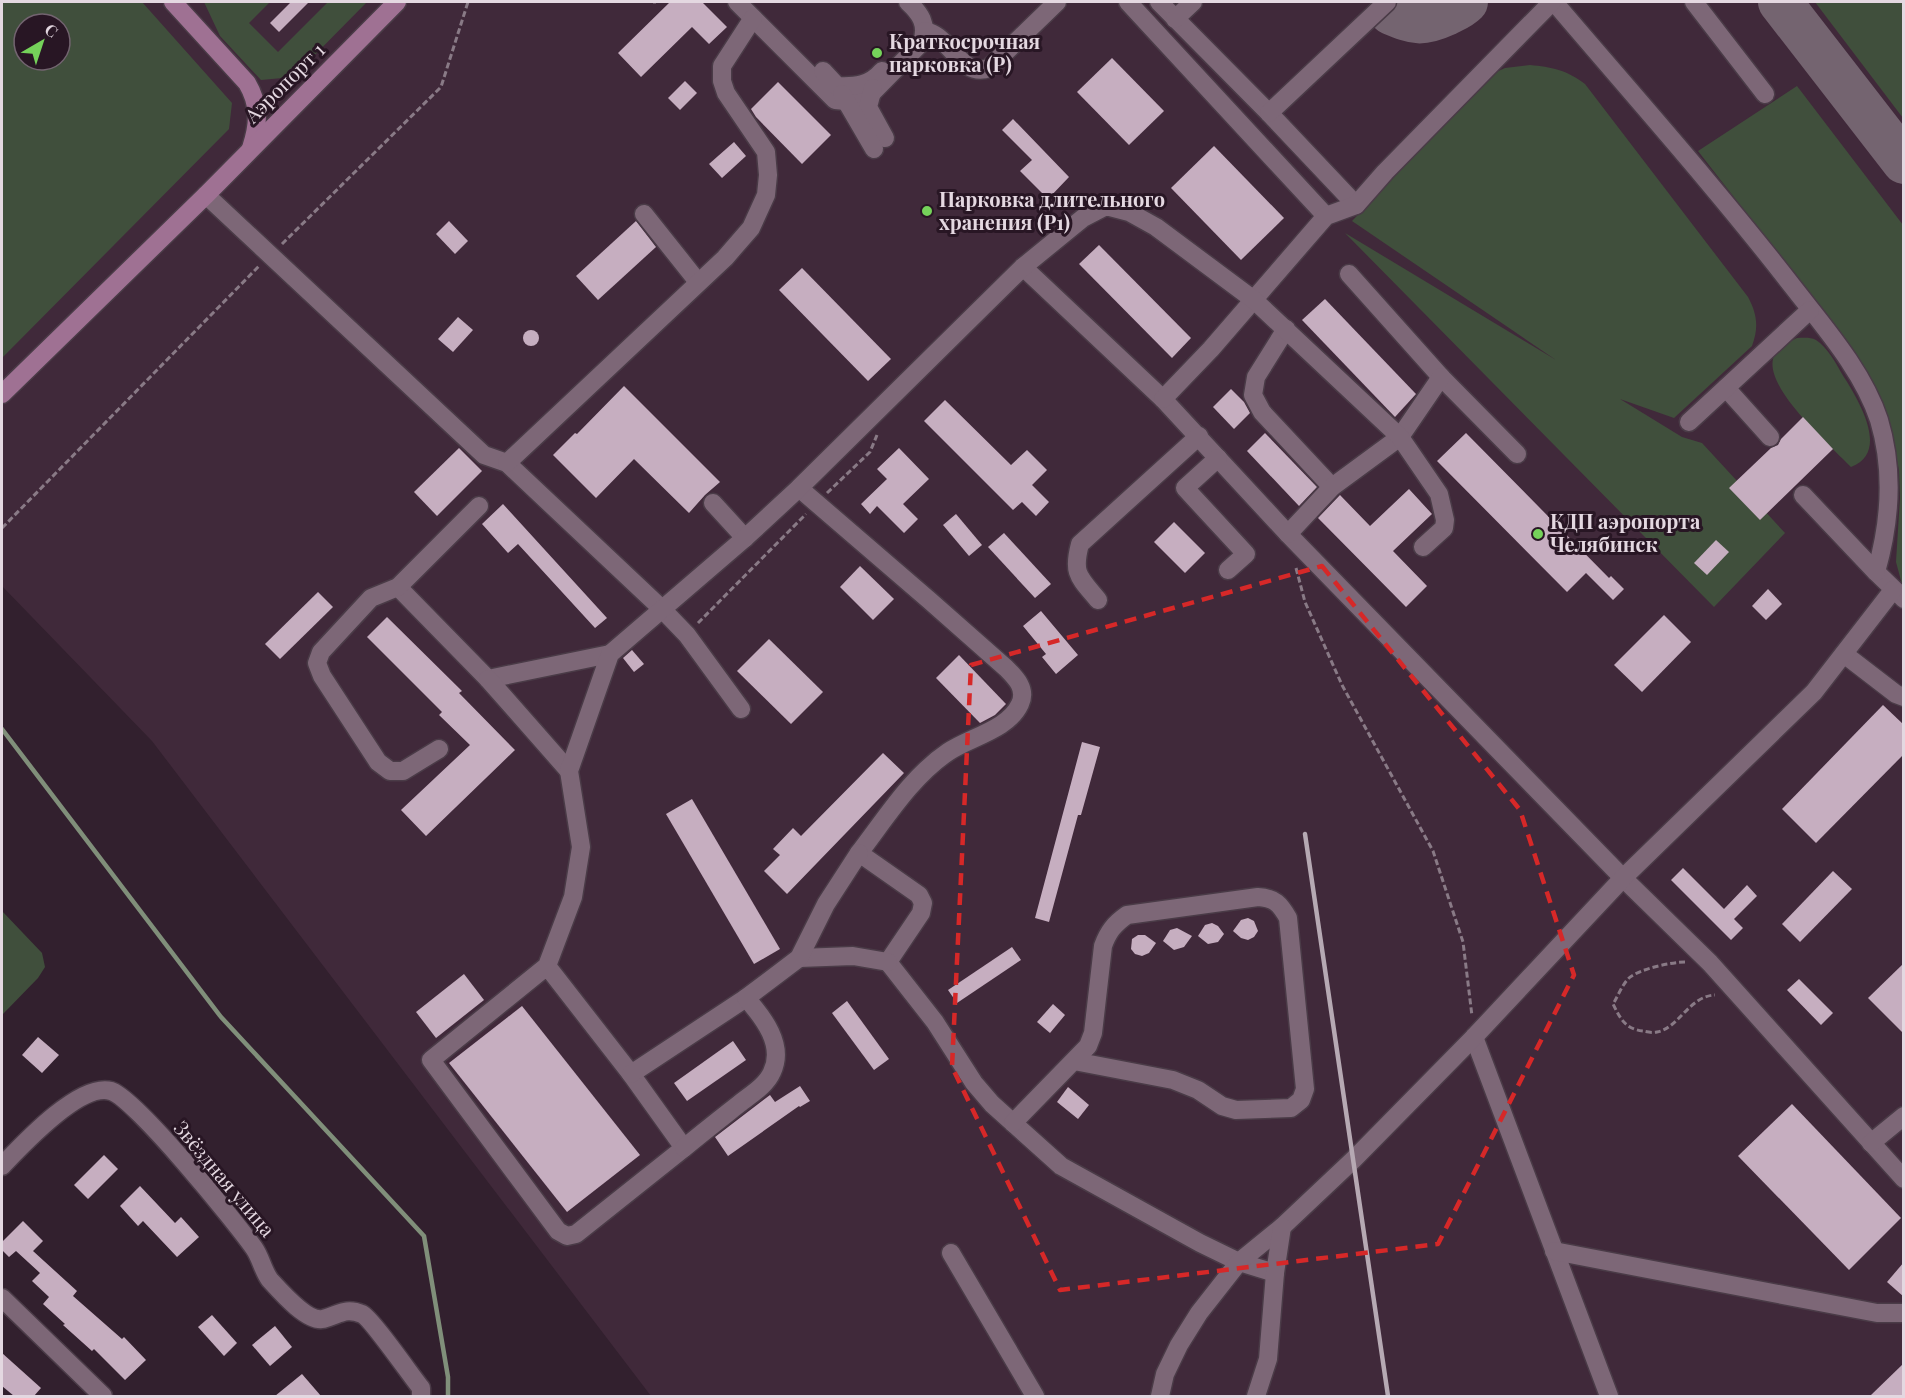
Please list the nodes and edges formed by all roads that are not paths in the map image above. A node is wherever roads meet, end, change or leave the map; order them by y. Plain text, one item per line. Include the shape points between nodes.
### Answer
1 (160, 2) edge
2 (173, 2) edge
3 (186, 2) edge
4 (397, 2) edge
5 (737, 2) edge
6 (896, 2) edge
7 (908, 2) edge
8 (1057, 2) edge
9 (1128, 2) edge
10 (1159, 2) edge
11 (1193, 2) edge
12 (1387, 2) edge
13 (1553, 2) edge
14 (1694, 2) edge
15 (753, 10) edge
16 (1175, 19) junction
17 (201, 31) junction
18 (925, 31) junction
19 (876, 77) junction
20 (1765, 94) dead end
21 (870, 95) junction
22 (840, 96) junction
23 (1269, 113) junction
24 (251, 150) junction
25 (206, 195) junction
26 (1356, 206) junction
27 (644, 214) dead end
28 (1326, 216) junction
29 (1023, 267) junction
30 (1349, 274) dead end
31 (698, 282) junction
32 (1254, 300) junction
33 (1810, 310) junction
34 (1286, 329) junction
35 (1441, 376) junction
36 (1726, 388) junction
37 (2, 394) edge
38 (1162, 399) junction
39 (1689, 422) dead end
40 (1199, 436) junction
41 (1400, 437) junction
42 (1770, 438) dead end
43 (1517, 454) dead end
44 (1218, 458) junction
45 (507, 463) junction
46 (1332, 487) junction
47 (798, 488) junction
48 (1803, 495) dead end
49 (713, 503) dead end
50 (479, 506) dead end
51 (1288, 534) junction
52 (745, 538) junction
53 (1424, 547) dead end
54 (1228, 570) dead end
55 (1876, 572) junction
56 (398, 587) junction
57 (1898, 595) edge
58 (1098, 600) dead end
59 (662, 609) junction
60 (610, 654) junction
61 (1844, 654) junction
62 (489, 679) junction
63 (1904, 698) edge
64 (741, 709) dead end
65 (439, 748) dead end
66 (569, 771) junction
67 (859, 853) junction
68 (1623, 878) junction
69 (799, 958) junction
70 (888, 962) junction
71 (547, 966) junction
72 (746, 998) junction
73 (1474, 1036) junction
74 (1074, 1061) junction
75 (632, 1074) junction
76 (1904, 1116) edge
77 (1013, 1123) junction
78 (1871, 1143) junction
79 (684, 1148) junction
80 (2, 1166) edge
81 (1904, 1179) edge
82 (1282, 1227) junction
83 (1554, 1251) junction
84 (951, 1253) dead end
85 (1239, 1262) junction
86 (1275, 1273) junction
87 (2, 1298) edge
88 (1904, 1313) edge
89 (421, 1392) edge
90 (103, 1396) edge
91 (1035, 1396) edge
92 (1160, 1396) edge
93 (1256, 1396) edge
94 (1609, 1396) edge

1 - 17 street
2 - 17 main road
3 - 17 street
4 - 24 main road, Аэропорт 1
5 - 15 street
6 - 19 street via 911,19 911,36
7 - 18 street via 919,13
8 - 18 street via 983,70 965,64 937,35
9 - 28 street
10 - 16 street
11 - 16 street
12 - 23 street
13 - 26 street
13 - 33 street via 1751,233
14 - 20 street
15 - 22 street
15 - 31 street via 722,66 722,81 766,152 766,195 751,228
16 - 23 street
17 - 24 main road via 252,90 258,114
18 - 21 street via 920,45
19 - 21 street
19 - 22 street
21 - 22 street via 857,102
21 - 22 street via 868,107 880,143
23 - 26 street
24 - 25 main road, Аэропорт 1
25 - 37 main road, Аэропорт 1
25 - 45 street via 484,455
26 - 28 street
27 - 31 street
28 - 32 street
29 - 32 street via 1083,218 1106,206 1129,212 1156,227
29 - 38 street
29 - 47 street
30 - 35 street
31 - 45 street
32 - 34 street
32 - 38 street
33 - 36 street
33 - 55 street via 1856,375 1878,420 1890,479 1885,542
34 - 41 street
34 - 46 street via 1256,377 1253,395 1262,412
35 - 41 street
35 - 43 street
36 - 39 street
36 - 42 street
38 - 40 street
40 - 44 street
40 - 58 street via 1080,544 1075,562 1080,578
41 - 46 street
41 - 53 street via 1439,494 1445,520 1444,528
44 - 51 street
44 - 54 street via 1185,488 1246,554
45 - 59 street
46 - 51 street
47 - 52 street
47 - 67 street via 998,661 1018,680 1023,691 1014,714 948,752 913,783
48 - 55 street
49 - 52 street
50 - 56 street
51 - 68 street
52 - 59 street
55 - 57 street
56 - 62 street
56 - 65 street via 371,598 321,652 317,663 378,762 390,771 403,771
57 - 61 street
59 - 60 street
59 - 64 street via 687,635
60 - 62 street
60 - 66 street
61 - 63 street
61 - 68 street via 1814,692
62 - 66 street
66 - 71 street via 581,847 573,897
67 - 69 street via 826,904
67 - 70 street via 914,891 924,903
68 - 73 street
68 - 78 street via 1710,963
69 - 70 street via 853,956
69 - 72 street
70 - 77 street via 935,1022 974,1083
71 - 75 street
71 - 79 street via 431,1060 558,1231 567,1236 576,1234
72 - 75 street
72 - 79 street via 764,1019 774,1042 772,1073 762,1086
73 - 82 street
73 - 83 street
74 - 74 street via 1094,1033 1103,946 1120,920 1127,915 1258,897 1272,898 1281,906 1288,918 1305,1089 1301,1100 1291,1108 1236,1110 1173,1080
74 - 77 street
75 - 79 street
76 - 78 street
77 - 85 street via 1061,1166
78 - 81 street
80 - 89 street, Звёздная улица via 60,1109 92,1092 110,1090 126,1100 185,1164 255,1250 268,1278 305,1315 321,1320 349,1310 365,1315
82 - 85 street
82 - 86 street
83 - 88 street via 1877,1313
83 - 94 street
84 - 91 street
85 - 86 street
85 - 92 street via 1179,1345
86 - 93 street via 1268,1359
87 - 90 street

